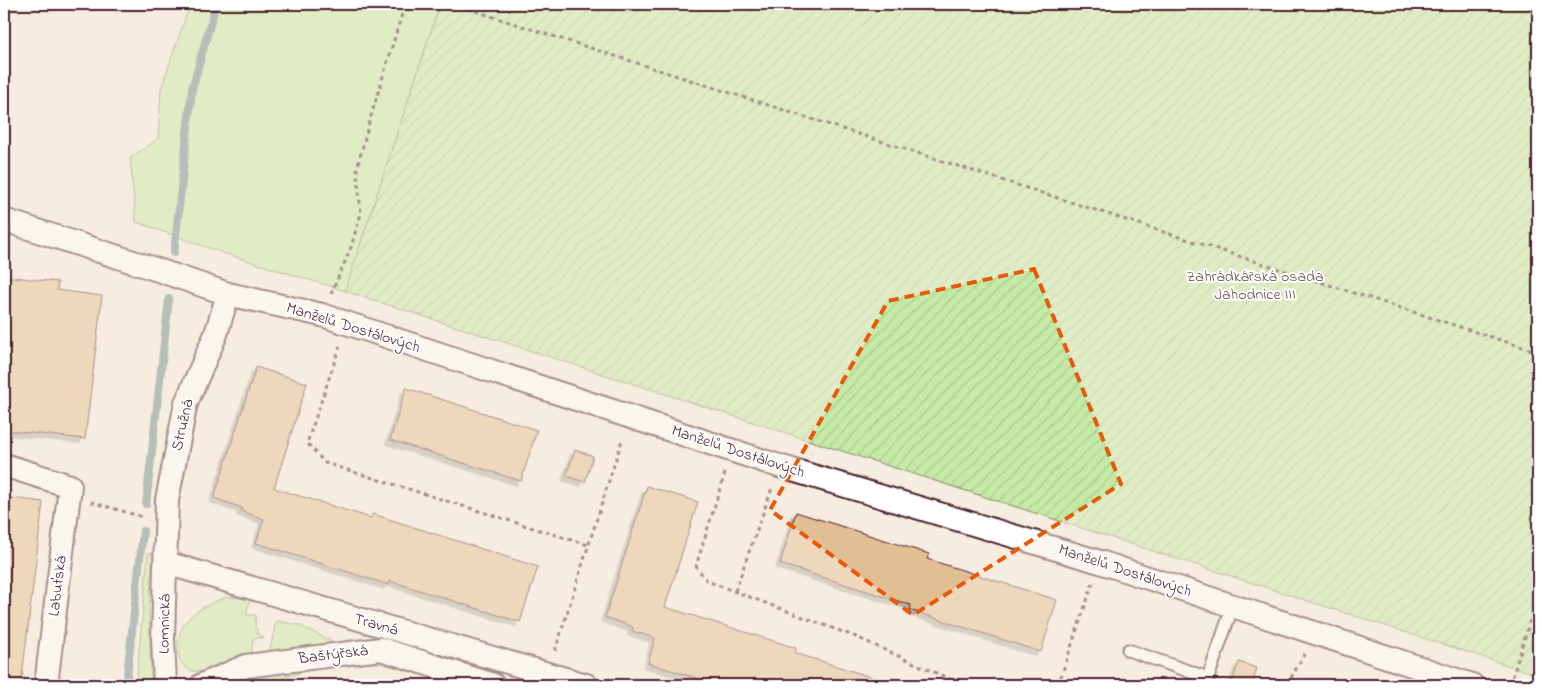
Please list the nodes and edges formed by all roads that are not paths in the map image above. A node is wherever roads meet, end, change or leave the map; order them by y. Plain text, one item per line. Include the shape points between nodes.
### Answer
1 (4, 220) edge
2 (228, 294) junction
3 (4, 465) edge
4 (166, 562) junction
5 (1233, 606) junction
6 (1128, 650) dead end
7 (46, 685) edge
8 (165, 685) edge
9 (202, 685) edge
10 (493, 685) edge
11 (586, 685) edge
12 (1472, 685) edge

1 - 2 street, Manželů Dostálových
2 - 4 street, Stružná via 216,334 186,402 167,500
2 - 5 street, Manželů Dostálových via 322,315 779,466 1100,562
3 - 7 street, Labuťská via 70,491
4 - 8 street, Lomnická
4 - 11 street, Travná
5 - 6 lane via 1208,678
5 - 12 street, Manželů Dostálových
9 - 10 street, Baštýřská via 246,666 380,650

